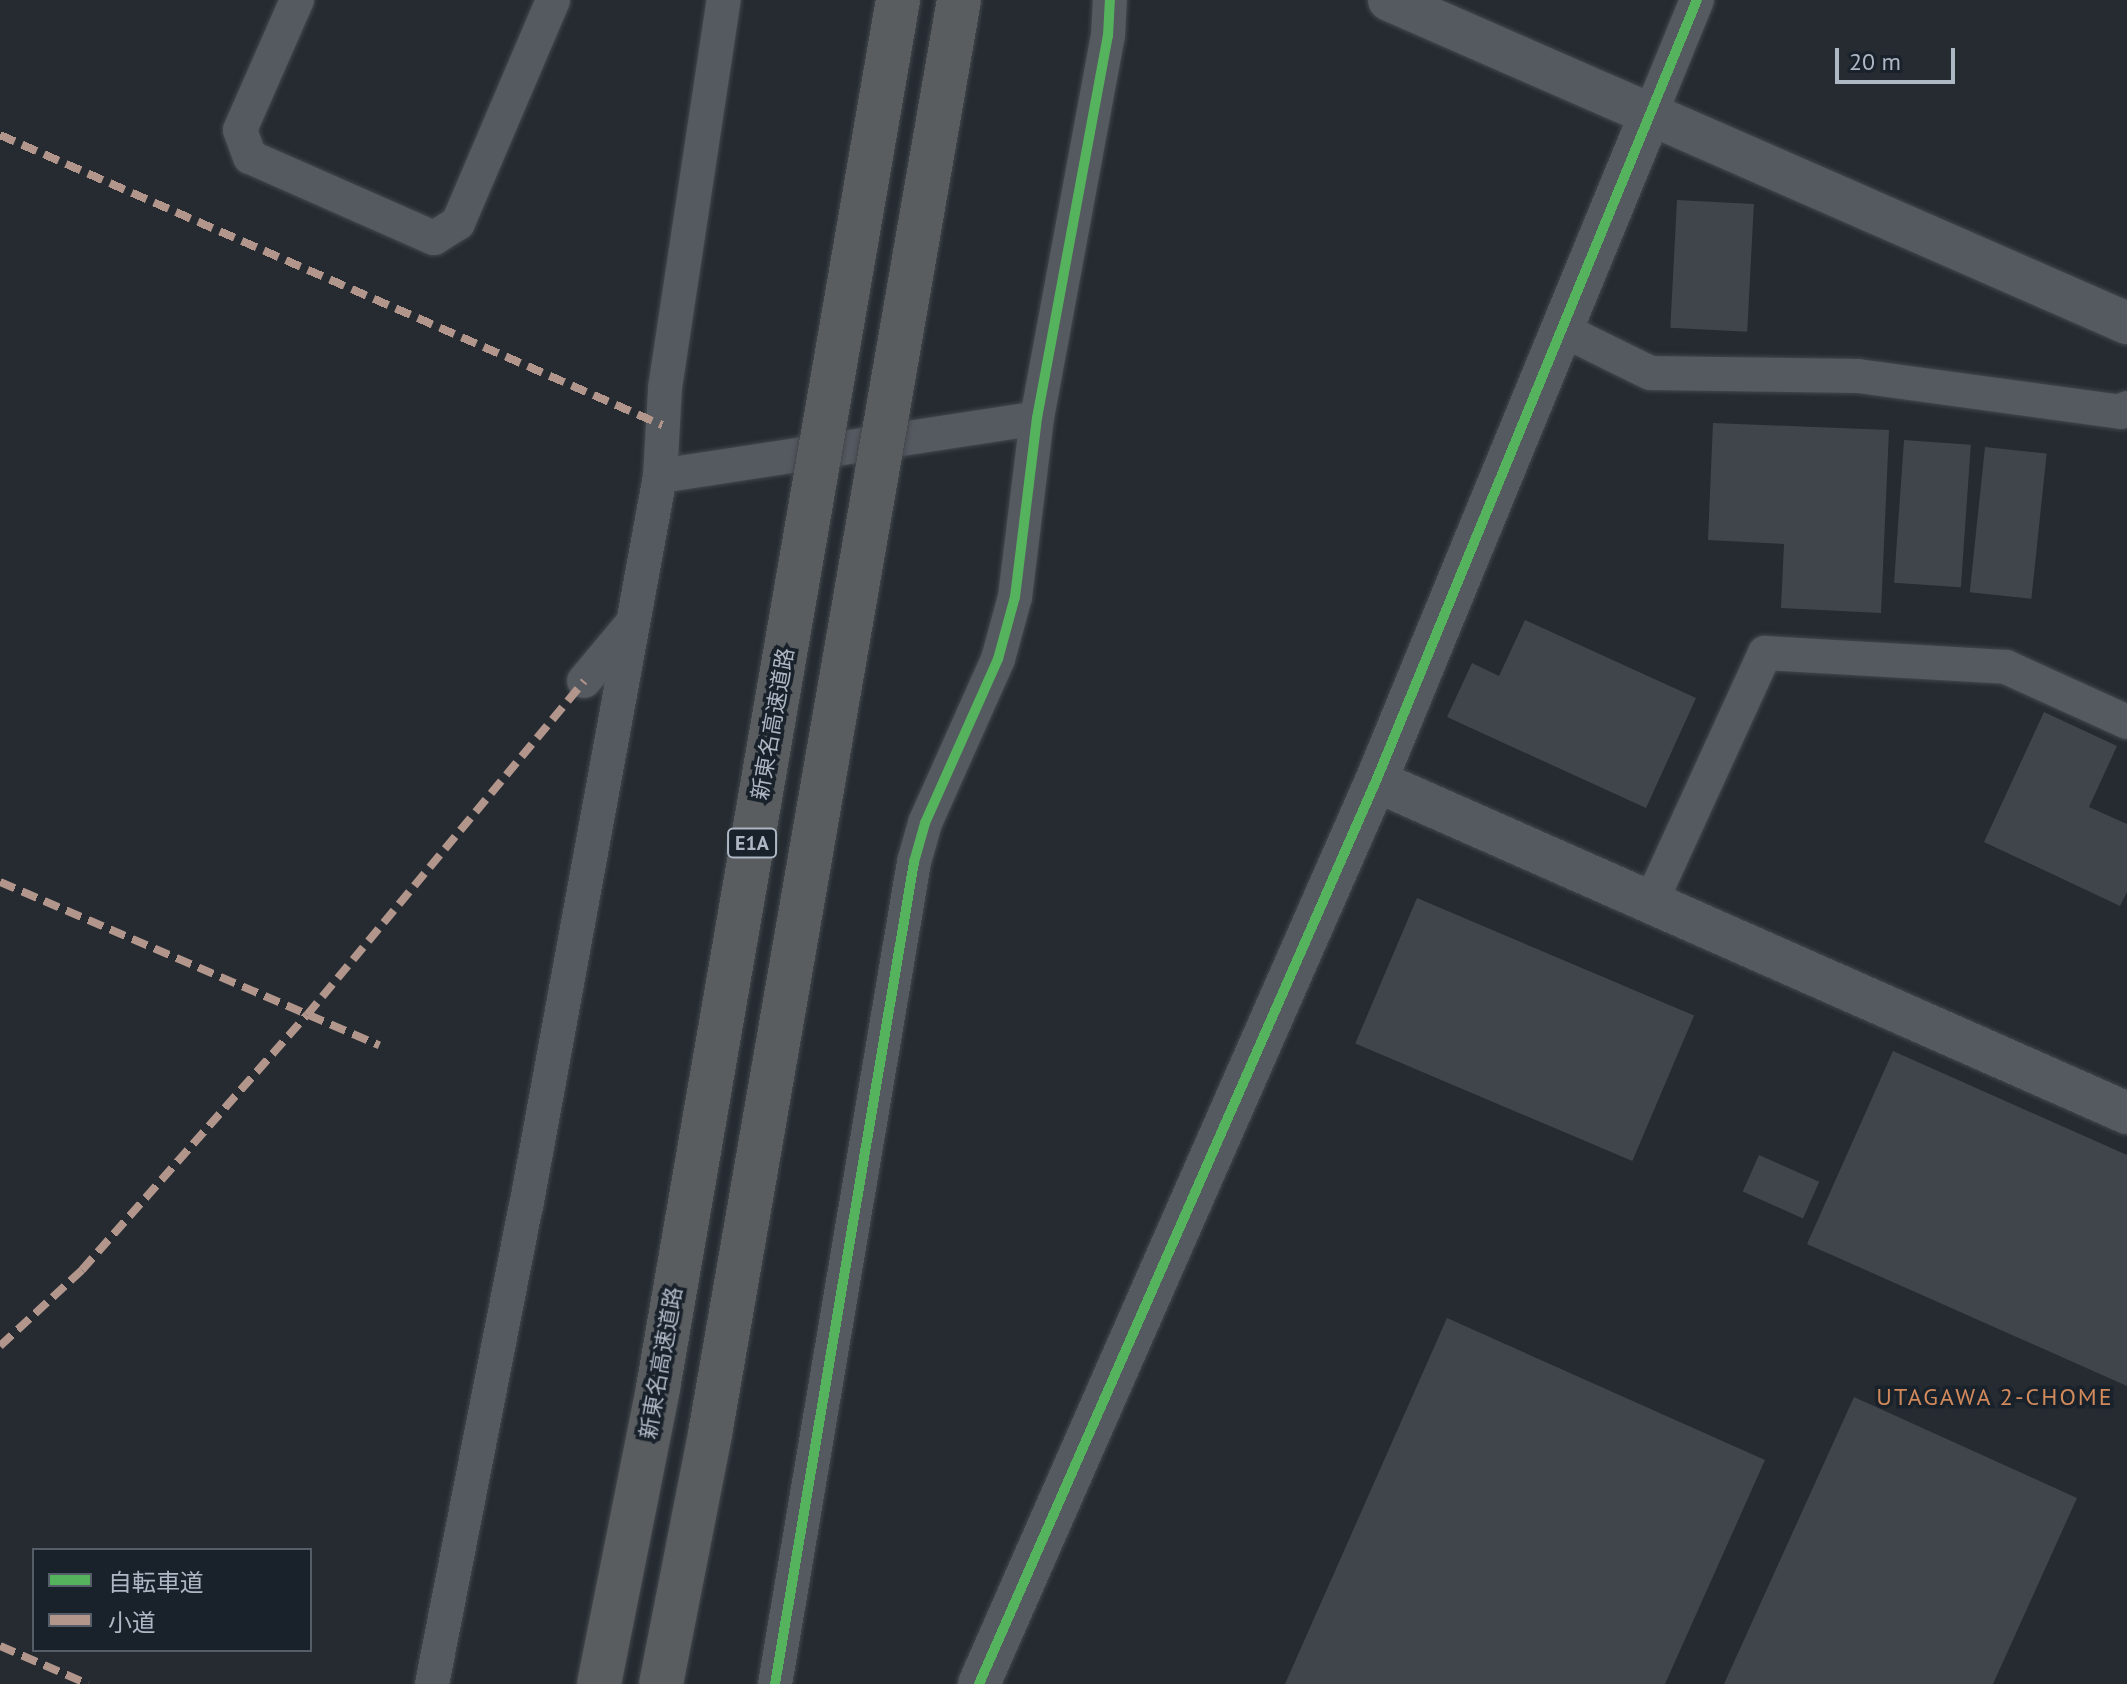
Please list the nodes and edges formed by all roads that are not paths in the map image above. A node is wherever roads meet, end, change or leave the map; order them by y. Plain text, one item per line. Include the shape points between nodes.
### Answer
1 (297, 0) edge
2 (553, 0) edge
3 (724, 0) edge
4 (898, 0) edge
5 (959, 0) edge
6 (1110, 0) edge
7 (1389, 0) edge
8 (1697, 0) edge
9 (1650, 115) junction
10 (2127, 323) edge
11 (1561, 329) junction
12 (2127, 408) edge
13 (1037, 418) junction
14 (660, 476) junction
15 (632, 623) junction
16 (584, 681) dead end
17 (2127, 722) edge
18 (1376, 781) junction
19 (1650, 904) junction
20 (2127, 1113) edge
21 (432, 1684) edge
22 (599, 1684) edge
23 (661, 1684) edge
24 (775, 1684) edge
25 (979, 1684) edge

1 - 2 street via 240,130 250,157 434,238 458,223
3 - 14 street via 665,388
4 - 22 highway, 新東名高速道路 / E1A, bridge via 658,1388
5 - 23 highway, E1A, bridge via 715,1403
6 - 13 street via 1108,36
7 - 9 street
8 - 9 street
9 - 10 street
9 - 11 street
11 - 12 street via 1650,373 1858,376 2121,412
11 - 18 street
13 - 14 street
13 - 24 street via 1015,597 998,659 925,823 914,862
14 - 15 street
15 - 16 street
15 - 21 street via 526,1207
17 - 19 street via 2006,667 1765,653
18 - 19 street
18 - 25 street
19 - 20 street

